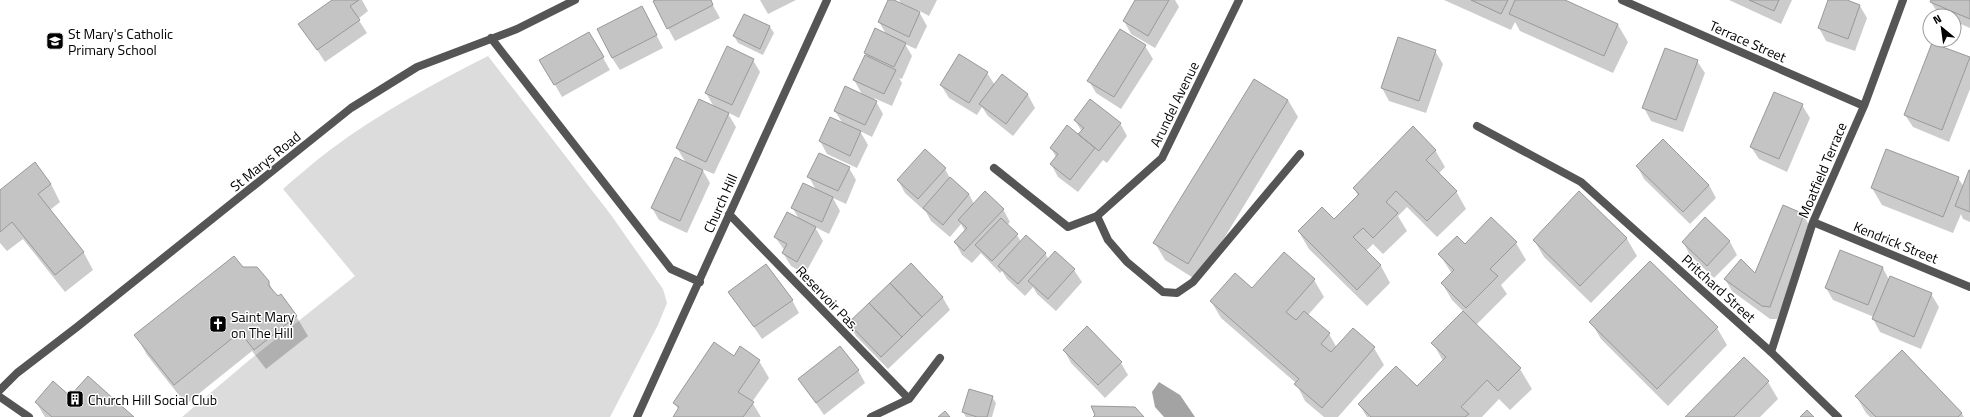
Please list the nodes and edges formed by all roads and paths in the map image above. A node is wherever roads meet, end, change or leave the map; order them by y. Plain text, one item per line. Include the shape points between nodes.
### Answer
1 (575, 0) edge
2 (827, 0) edge
3 (1239, 0) edge
4 (1622, 0) edge
5 (1903, 0) edge
6 (491, 38) junction
7 (1864, 106) junction
8 (1477, 126) dead end
9 (1300, 154) dead end
10 (994, 168) dead end
11 (730, 214) junction
12 (1097, 216) junction
13 (1813, 222) junction
14 (700, 282) junction
15 (1970, 287) edge
16 (1771, 352) junction
17 (940, 358) dead end
18 (0, 390) edge
19 (0, 397) edge
20 (909, 399) junction
21 (26, 416) edge
22 (637, 417) edge
23 (871, 417) edge
24 (1838, 417) edge

1 - 6 street, St Marys Road via 517,29
2 - 11 street, Church Hill
3 - 12 street, Arundel Avenue via 1162,158
4 - 7 street, Terrace Street
5 - 7 street, Moatfield Terrace
6 - 14 street via 671,269
6 - 18 street, St Marys Road via 417,67 351,108 17,373
7 - 13 street, Moatfield Terrace
8 - 16 street, Pritchard Street via 1581,182
9 - 12 street via 1193,282 1177,293 1163,292 1127,262 1108,240
10 - 12 street, Arundel Avenue via 1068,227
11 - 14 street, Church Hill
11 - 20 street, Reservoir Pas.
13 - 15 street, Kendrick Street
13 - 16 street, Moatfield Terrace
14 - 22 street, Church Hill
16 - 24 street, Pritchard Street
17 - 20 street
19 - 21 street
20 - 23 street

